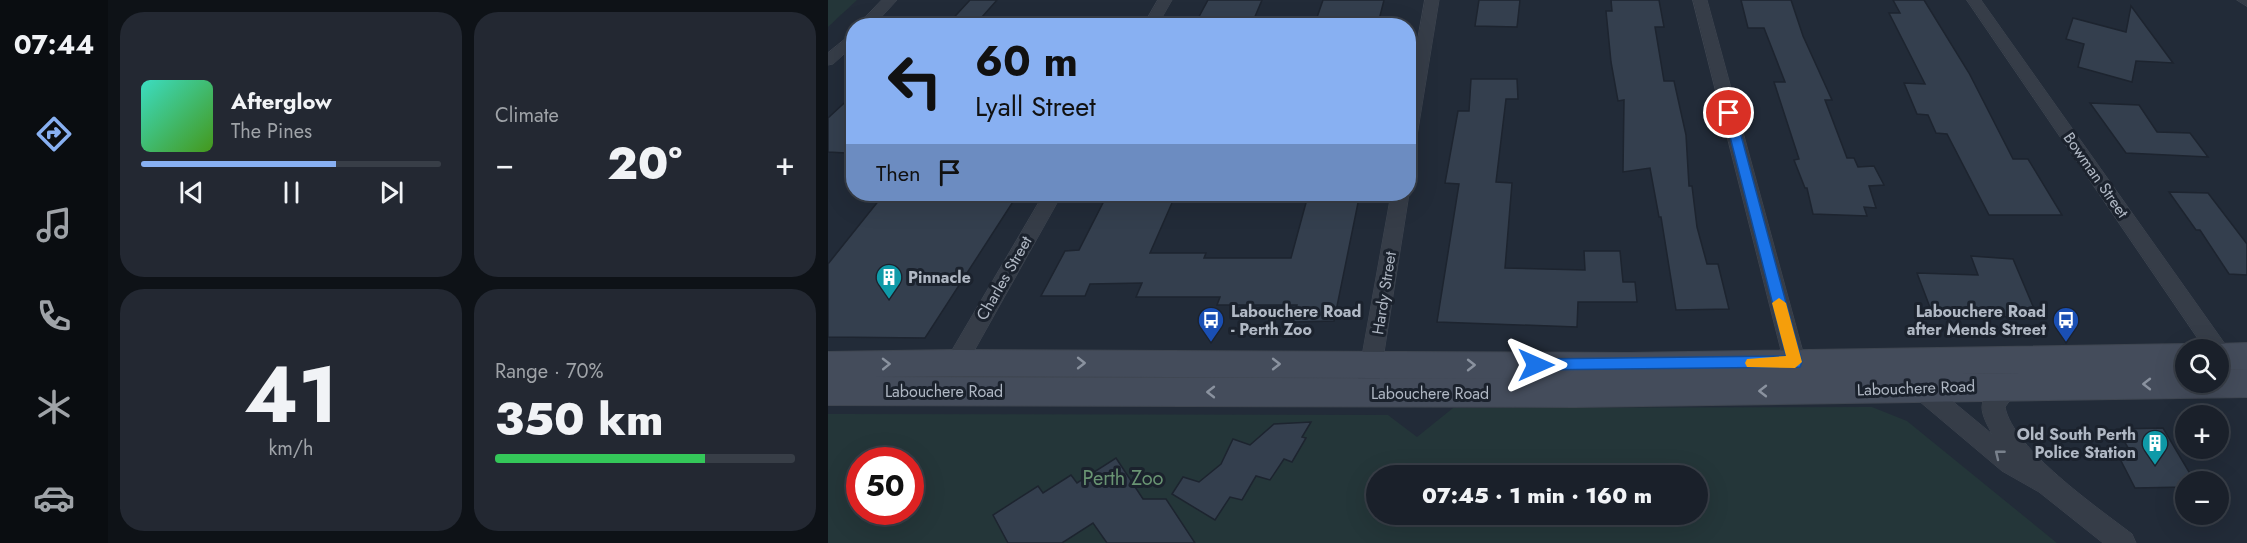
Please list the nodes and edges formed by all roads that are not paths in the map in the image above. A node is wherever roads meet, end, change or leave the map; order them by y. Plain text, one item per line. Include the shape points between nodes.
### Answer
1 (890, 0) edge
2 (1165, 0) edge
3 (1432, 0) edge
4 (1700, 0) edge
5 (1974, 0) edge
6 (872, 18) edge
7 (1155, 18) edge
8 (846, 44) edge
9 (828, 61) edge
10 (1416, 95) edge
11 (1049, 201) edge
12 (1399, 201) edge
13 (2175, 357) edge
14 (1898, 361) junction
15 (1934, 361) junction
16 (2230, 362) edge
17 (956, 363) junction
18 (828, 365) edge
19 (1799, 377) junction
20 (1369, 379) junction
21 (2010, 385) junction
22 (1964, 387) junction
23 (1918, 389) junction
24 (828, 390) edge
25 (1992, 413) junction
26 (2049, 484) junction
27 (2123, 543) edge

1 - 6 street
2 - 7 street
3 - 10 street
4 - 19 street
5 - 16 street, Bowman Street
8 - 9 street
11 - 17 street, Charles Street
12 - 20 street, Hardy Street
13 - 15 main road, Labouchere Road
14 - 15 main road, Labouchere Road
14 - 19 main road, Labouchere Road
14 - 23 street
15 - 22 street
16 -> 21 main road, Labouchere Road
18 -> 17 main road, Labouchere Road
17 -> 20 main road, Labouchere Road
19 - 20 main road, Labouchere Road
19 - 23 main road, Labouchere Road
20 -> 24 main road, Labouchere Road
21 - 22 main road, Labouchere Road
21 - 25 street via 1996,398
22 - 23 main road, Labouchere Road
22 - 25 street
26 -> 23 street via 2010,463
25 - 26 street via 2000,429
26 - 27 street

